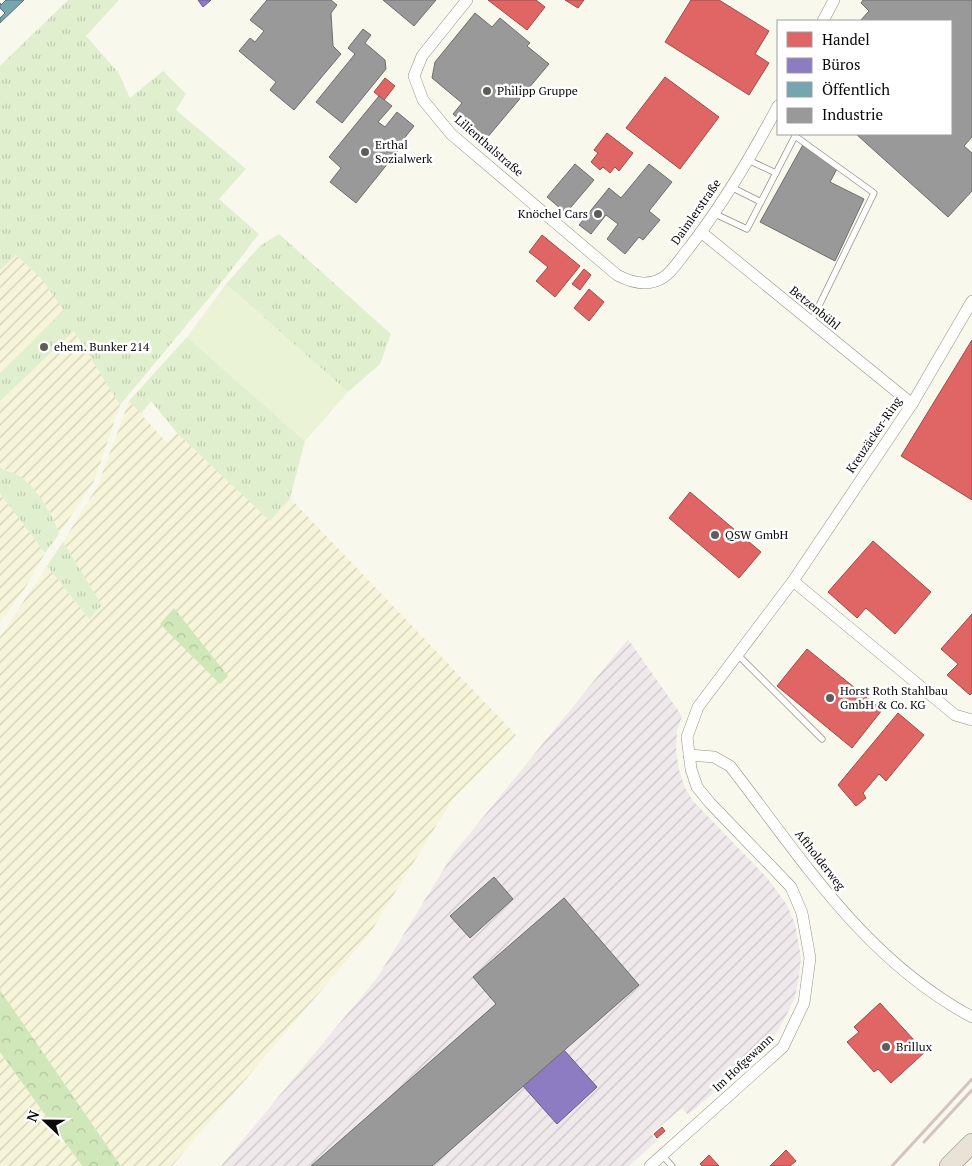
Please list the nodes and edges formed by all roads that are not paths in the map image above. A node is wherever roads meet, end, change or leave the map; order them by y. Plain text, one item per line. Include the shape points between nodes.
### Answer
1 (467, 0) edge
2 (834, 0) edge
3 (824, 20) edge
4 (777, 108) edge
5 (748, 160) junction
6 (776, 173) junction
7 (730, 187) junction
8 (762, 202) junction
9 (713, 213) junction
10 (701, 232) junction
11 (608, 267) joint
12 (972, 301) edge
13 (811, 322) junction
14 (912, 404) junction
15 (793, 581) junction
16 (738, 655) junction
17 (972, 720) edge
18 (822, 739) dead end
19 (689, 755) junction
20 (972, 1017) edge
21 (972, 1143) edge
22 (662, 1155) junction
23 (650, 1166) edge
24 (672, 1166) edge
25 (949, 1166) edge

1 - 11 street, Lilienthalstraße via 422,56 414,76 423,100 451,134
2 - 3 street
4 - 5 street, Daimlerstraße
5 - 6 lane
5 - 7 street, Daimlerstraße
6 - 8 lane
6 - 13 lane via 795,136 874,193
7 - 8 lane
7 - 9 street, Daimlerstraße
8 - 9 lane via 747,229
9 - 10 street, Daimlerstraße
10 - 11 street, Daimlerstraße via 673,268 653,282 628,281
10 - 13 street, Betzenbühl
12 - 14 street, Kreuzäcker-Ring
13 - 14 street, Betzenbühl
14 - 15 street, Kreuzäcker-Ring
15 - 16 street, Kreuzäcker-Ring
15 - 17 street via 955,715
16 - 18 lane
16 - 19 street, Kreuzäcker-Ring via 698,707 687,738
19 - 20 street, Aftholderweg via 714,758 730,766 851,923 893,963
19 - 22 street, Im Hofgewann via 697,787 791,887 802,913 810,958 804,1003 784,1047
21 - 25 highway
22 - 23 street, Im Hofgewann
22 - 24 lane

